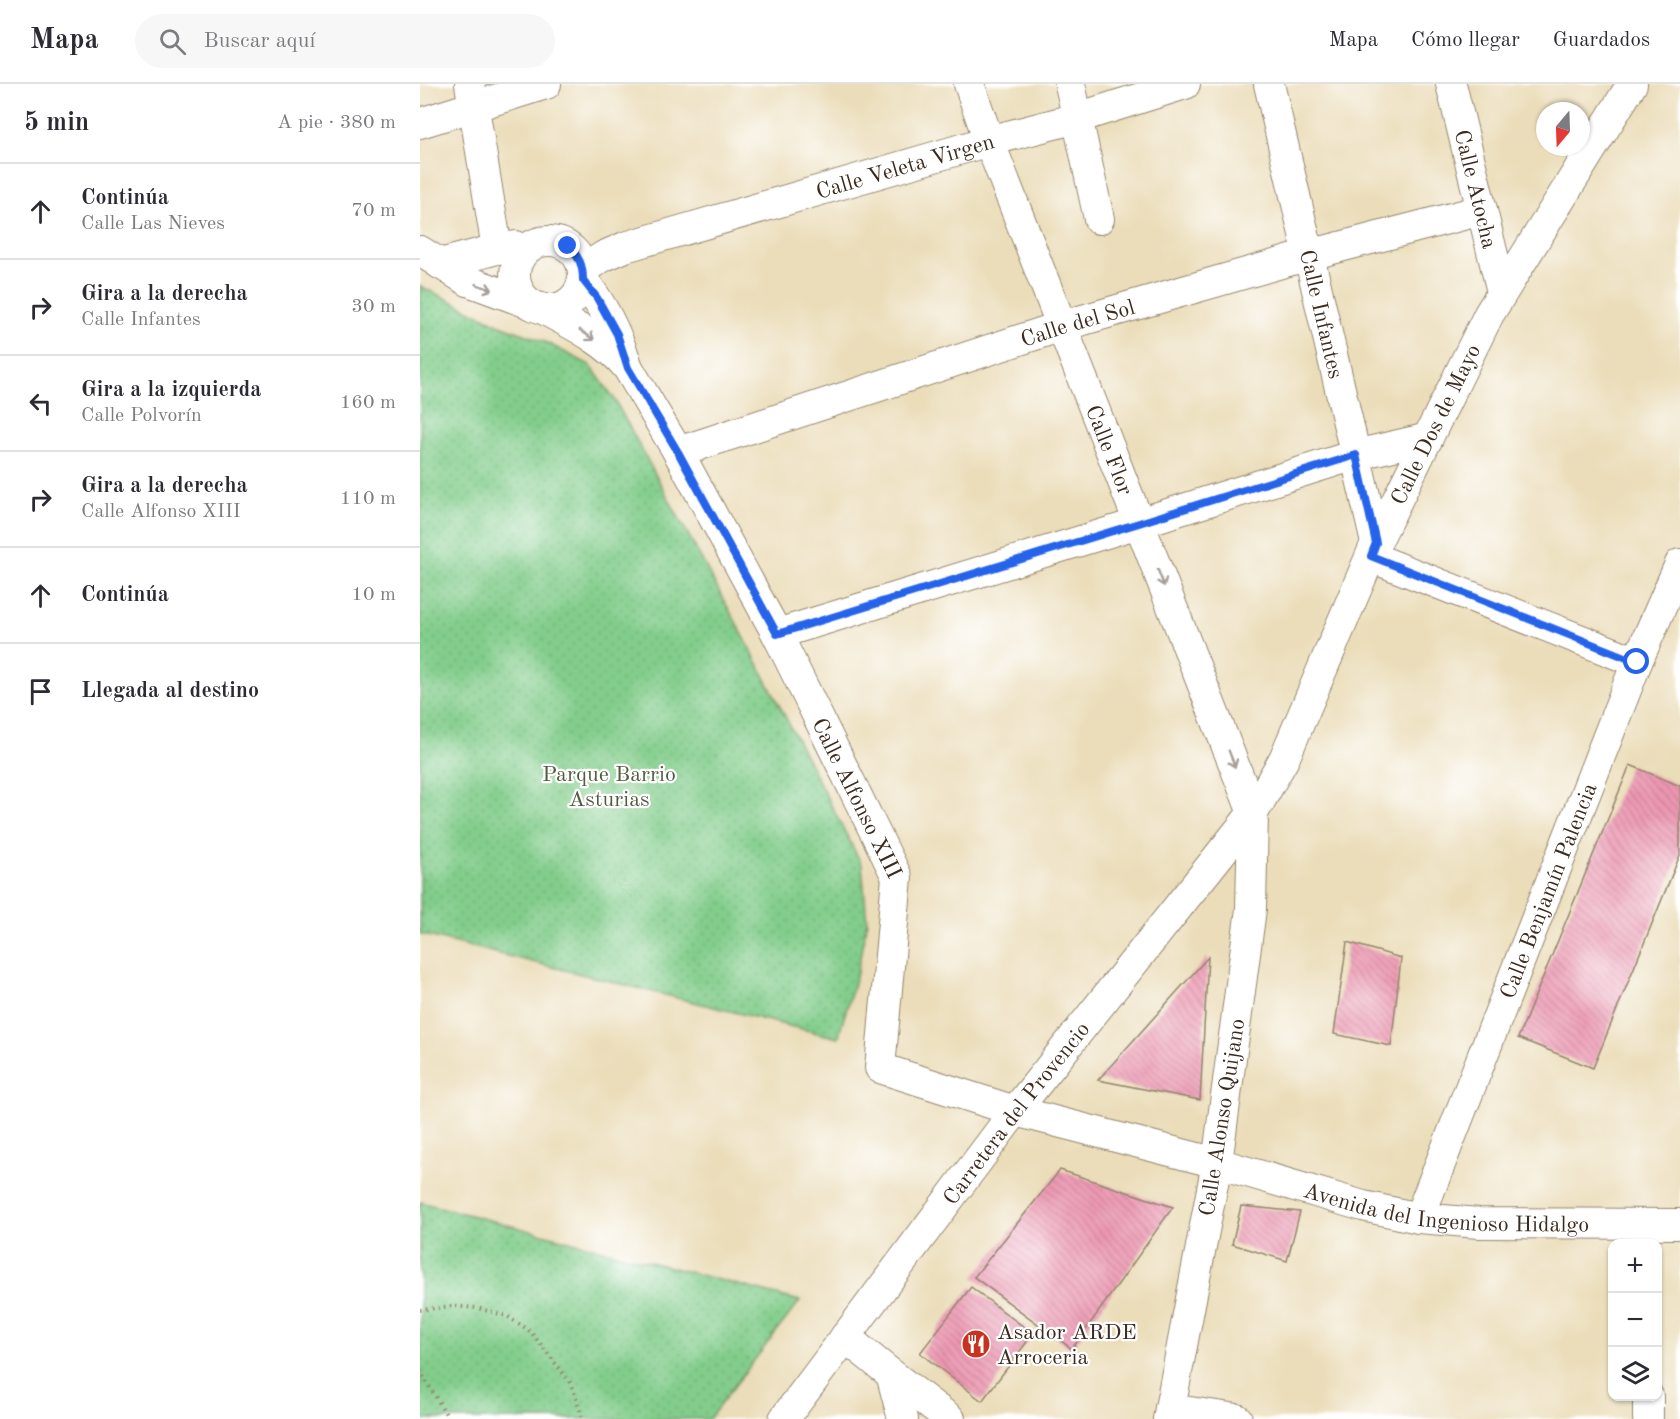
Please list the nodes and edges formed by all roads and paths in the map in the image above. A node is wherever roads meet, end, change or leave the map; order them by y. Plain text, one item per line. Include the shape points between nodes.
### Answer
1 (546, 84) edge
2 (969, 84) edge
3 (1070, 84) edge
4 (1185, 84) edge
5 (1269, 84) edge
6 (1451, 84) edge
7 (1632, 84) edge
8 (472, 95) edge
9 (1077, 118) junction
10 (420, 123) edge
11 (989, 141) junction
12 (1482, 210) junction
13 (1099, 219) dead end
14 (537, 243) junction
15 (497, 249) junction
16 (1309, 255) junction
17 (430, 258) edge
18 (578, 265) junction
19 (1502, 292) junction
20 (536, 306) junction
21 (1062, 326) junction
22 (628, 368) junction
23 (1428, 438) junction
24 (678, 452) junction
25 (1356, 455) junction
26 (1139, 523) junction
27 (1373, 550) junction
28 (1680, 564) edge
29 (777, 634) junction
30 (1637, 662) junction
31 (1253, 813) junction
32 (1015, 1111) junction
33 (1217, 1163) junction
34 (1419, 1218) junction
35 (1680, 1224) edge
36 (1649, 1234) edge
37 (420, 1310) edge
38 (845, 1337) junction
39 (420, 1371) edge
40 (891, 1374) junction
41 (1648, 1401) edge
42 (1169, 1414) edge
43 (449, 1419) edge
44 (583, 1419) edge
45 (784, 1419) edge
46 (903, 1419) edge
47 (950, 1419) edge
48 (1237, 1419) edge
49 (1648, 1419) edge

1 - 8 street
2 - 11 street, Calle Flor
3 - 9 street
4 - 9 street, Calle Veleta Virgen
5 - 16 street, Calle Infantes
6 - 12 street, Calle Atocha
7 - 19 street, Calle Dos de Mayo
8 - 10 street
8 - 15 street
9 - 11 street, Calle Veleta Virgen
9 - 13 street
11 - 18 street, Calle Veleta Virgen via 625,247
11 - 21 street, Calle Flor
12 - 16 street, Calle del Sol
12 - 19 street, Calle Atocha
14 - 15 street, Calle Alfonso XIII
14 - 18 street via 559,242
14 - 20 street via 520,256 514,277 517,287
15 - 17 street, Calle Alfonso XIII
16 - 21 street, Calle del Sol
16 - 25 street, Calle Infantes
17 -> 20 street, Calle Alfonso XIII via 468,281
18 - 20 street via 580,291 573,300 553,309
18 - 22 street, Calle Alfonso XIII via 617,334
19 - 23 street, Calle Dos de Mayo
20 -> 22 street, Calle Alfonso XIII via 573,325 619,357
21 - 24 street, Calle del Sol
21 - 26 street, Calle Flor
22 - 24 street, Calle Alfonso XIII
23 - 25 street
23 - 27 street, Calle Dos de Mayo
24 - 29 street, Calle Alfonso XIII
25 - 26 street
25 - 27 street, Calle Infantes
26 - 29 street
26 -> 31 street, Calle Flor
27 - 30 street
27 - 31 street, Calle Dos de Mayo via 1284,759
28 - 30 street, Calle Benjamín Palencia
29 - 32 street, Calle Alfonso XIII via 897,877 880,1068
30 - 34 street, Calle Benjamín Palencia
31 - 32 street, Carretera del Provencio
31 - 33 street, Calle Alonso Quijano via 1251,909
32 - 33 street, Calle Alfonso XIII
32 - 38 street, Carretera del Provencio
33 - 34 street, Avenida del Ingenioso Hidalgo via 1363,1206
33 - 42 street, Calle Alonso Quijano
34 - 36 street, Avenida del Ingenioso Hidalgo
35 - 36 street, Avenida del Ingenioso Hidalgo
37 - 44 path via 477,1308 507,1316 530,1331 571,1383
38 - 40 street
38 - 45 street, Carretera del Provencio
39 - 43 path
40 - 46 street
40 - 47 street
41 - 49 street
42 - 48 street

